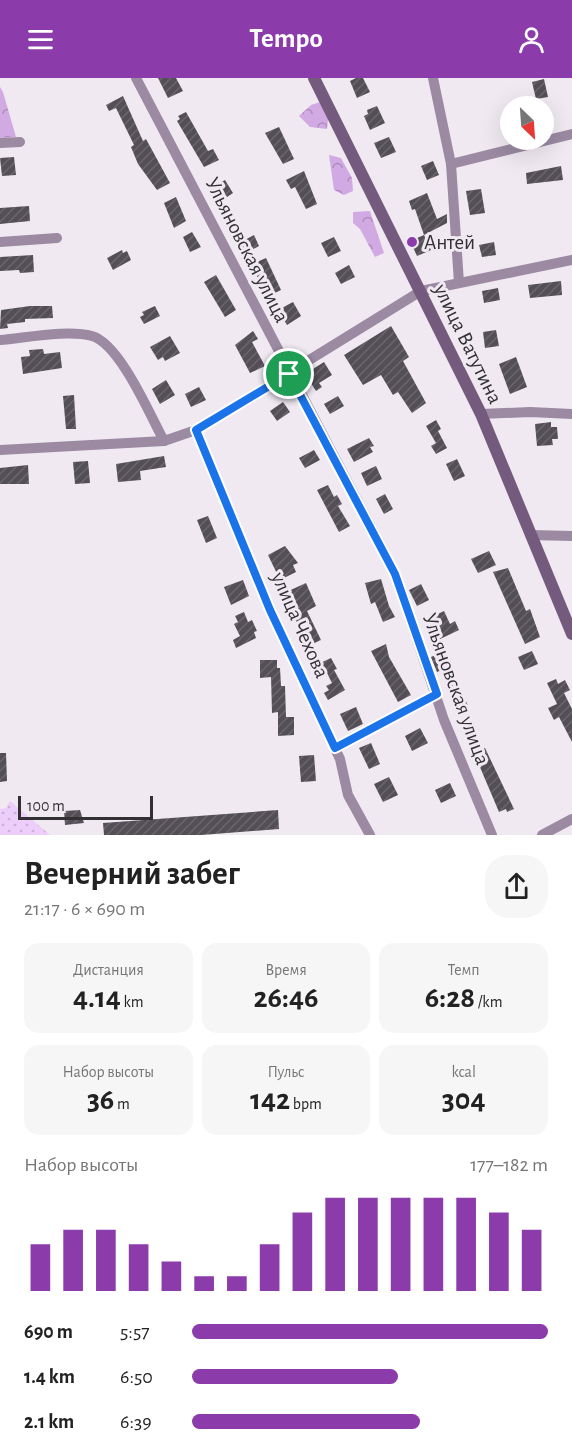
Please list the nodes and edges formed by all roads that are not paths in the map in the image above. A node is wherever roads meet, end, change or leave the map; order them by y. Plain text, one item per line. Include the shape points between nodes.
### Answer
1 (136, 78) edge
2 (314, 78) edge
3 (433, 78) edge
4 (572, 134) edge
5 (20, 142) dead end
6 (0, 143) edge
7 (451, 164) junction
8 (57, 238) dead end
9 (0, 242) edge
10 (572, 260) edge
11 (459, 283) junction
12 (422, 291) junction
13 (0, 340) edge
14 (289, 374) junction
15 (481, 414) junction
16 (572, 414) edge
17 (196, 430) junction
18 (164, 441) junction
19 (0, 450) edge
20 (530, 535) junction
21 (572, 536) edge
22 (572, 634) edge
23 (437, 694) junction
24 (335, 748) junction
25 (572, 819) edge
26 (370, 835) edge
27 (492, 835) edge
28 (542, 835) edge

1 - 14 street, Ульяновская улица
2 - 12 main road, улица Ватутина
3 - 7 street
4 - 7 street
5 - 6 street
7 - 11 street
8 - 9 street
10 - 11 street
11 - 12 street
12 - 14 street
12 - 15 main road, улица Ватутина
13 - 18 street via 81,334 98,339 116,356
14 - 17 street
14 - 23 street, Ульяновская улица via 395,574
15 - 16 street
15 - 20 main road, улица Ватутина
17 - 18 street
17 - 24 street, улица Чехова via 270,610
18 - 19 street
20 - 21 street
20 - 22 main road, улица Ватутина
23 - 24 street
23 - 27 street, Ульяновская улица
24 - 26 street, улица Чехова via 348,795
25 - 28 street

